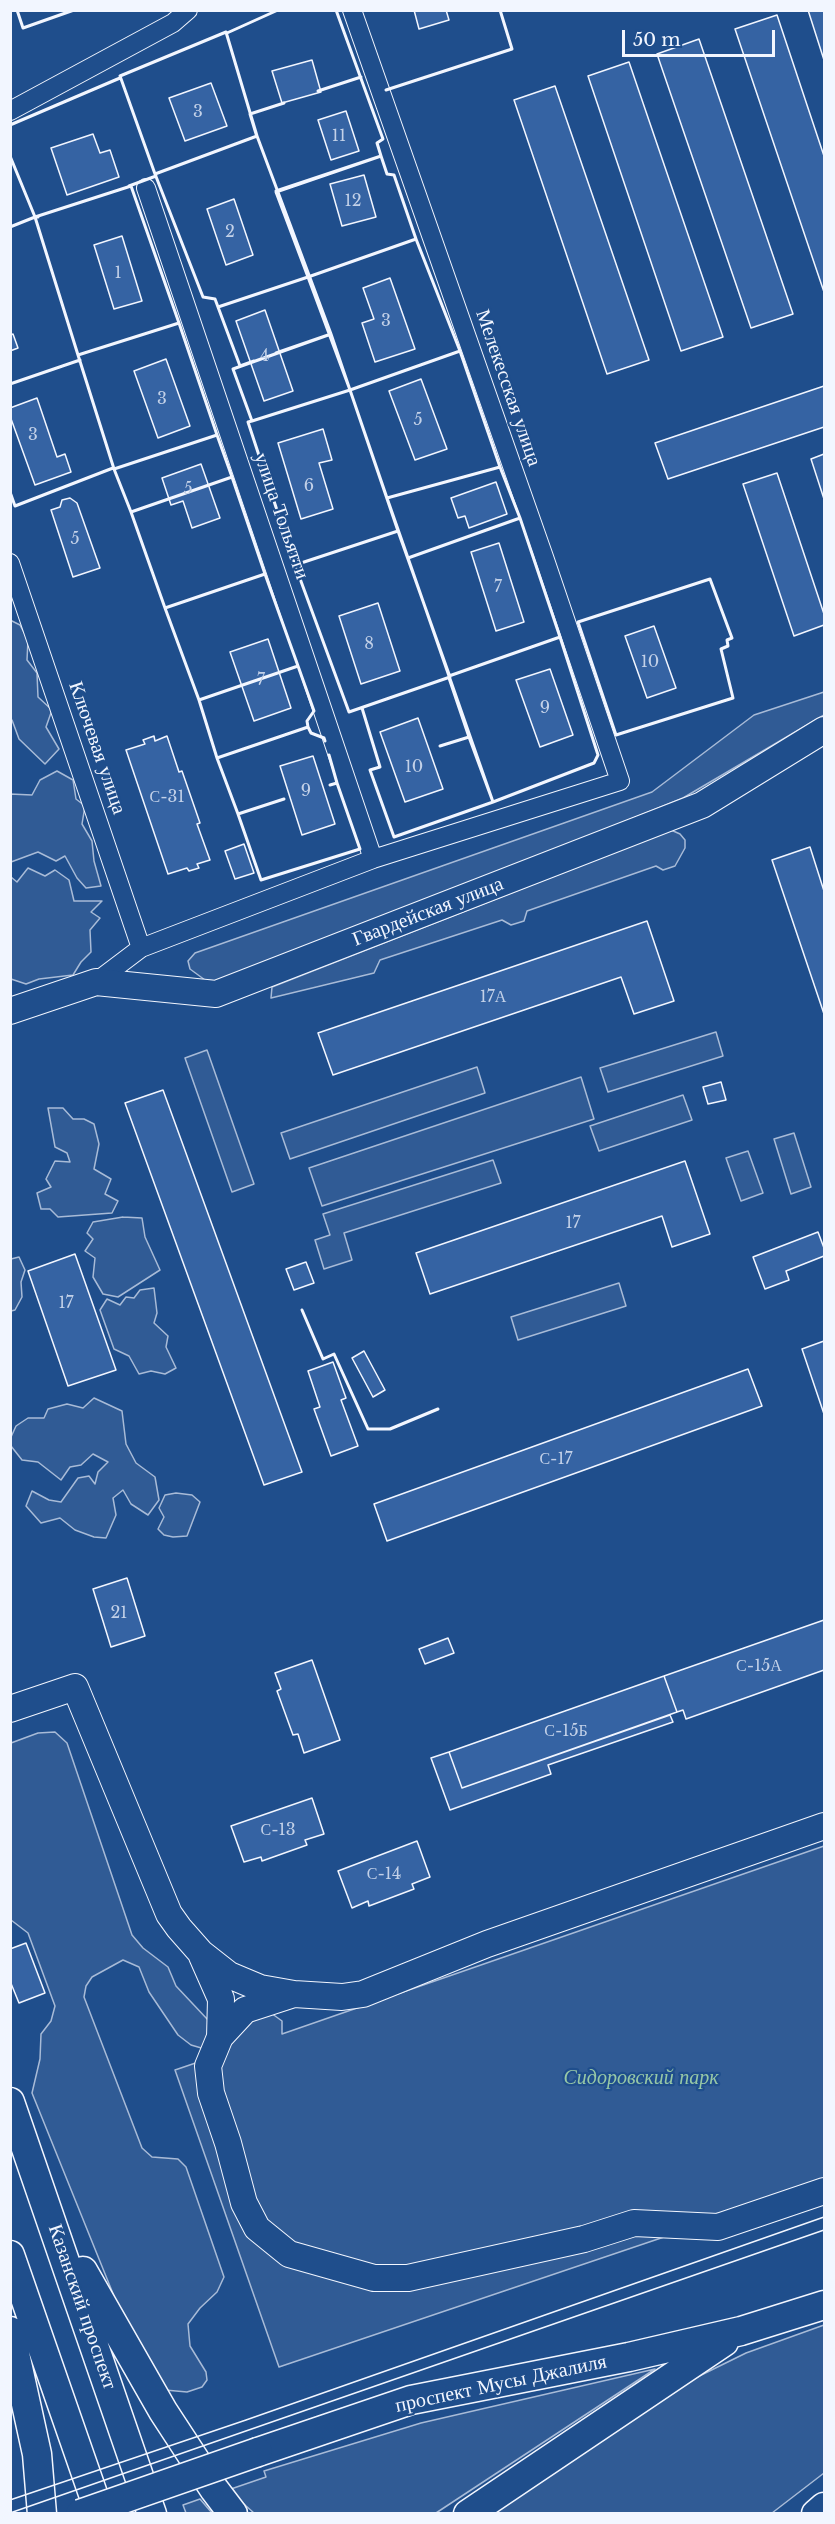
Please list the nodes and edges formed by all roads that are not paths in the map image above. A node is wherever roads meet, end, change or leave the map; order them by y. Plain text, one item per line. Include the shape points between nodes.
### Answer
1 (188, 10) edge
2 (352, 10) edge
3 (10, 111) edge
4 (146, 188) dead end
5 (10, 563) edge
6 (825, 730) edge
7 (373, 859) junction
8 (141, 948) junction
9 (96, 982) junction
10 (10, 1011) edge
11 (10, 1709) edge
12 (825, 1826) edge
13 (201, 1953) junction
14 (294, 1994) junction
15 (220, 2037) junction
16 (10, 2102) edge
17 (825, 2191) edge
18 (49, 2212) junction
19 (10, 2255) edge
20 (825, 2305) edge
21 (10, 2331) edge
22 (741, 2331) junction
23 (825, 2507) edge
24 (42, 2514) edge
25 (80, 2514) edge
26 (100, 2514) edge
27 (152, 2514) edge
28 (233, 2514) edge
29 (468, 2514) edge
30 (816, 2514) edge

1 - 3 street via 173,23
2 - 7 street, Мелекесская улица via 620,781
4 - 7 street, улица Тольятти
5 - 8 street, Ключевая улица
6 - 9 street, Гвардейская улица via 702,805 216,994
7 - 8 street
8 - 9 street
9 - 10 street, Гвардейская улица
11 - 13 street via 75,1687 170,1914
12 - 14 street via 487,1944 363,1994
13 - 14 street via 244,1983
13 - 15 street via 221,1999
14 - 15 street via 245,2010
15 - 17 street via 208,2066 211,2093 243,2204 257,2228 289,2254 374,2278 408,2278 584,2239 634,2223 718,2227
16 - 18 main road, Казанский проспект
18 - 27 main road, Казанский проспект
18 - 28 main road via 163,2411
19 - 26 main road
20 - 22 main road, проспект Мусы Джалиля
21 - 24 main road via 37,2454
22 - 25 main road, проспект Мусы Джалиля, bridge via 411,2400
22 - 29 main road
23 - 30 main road

